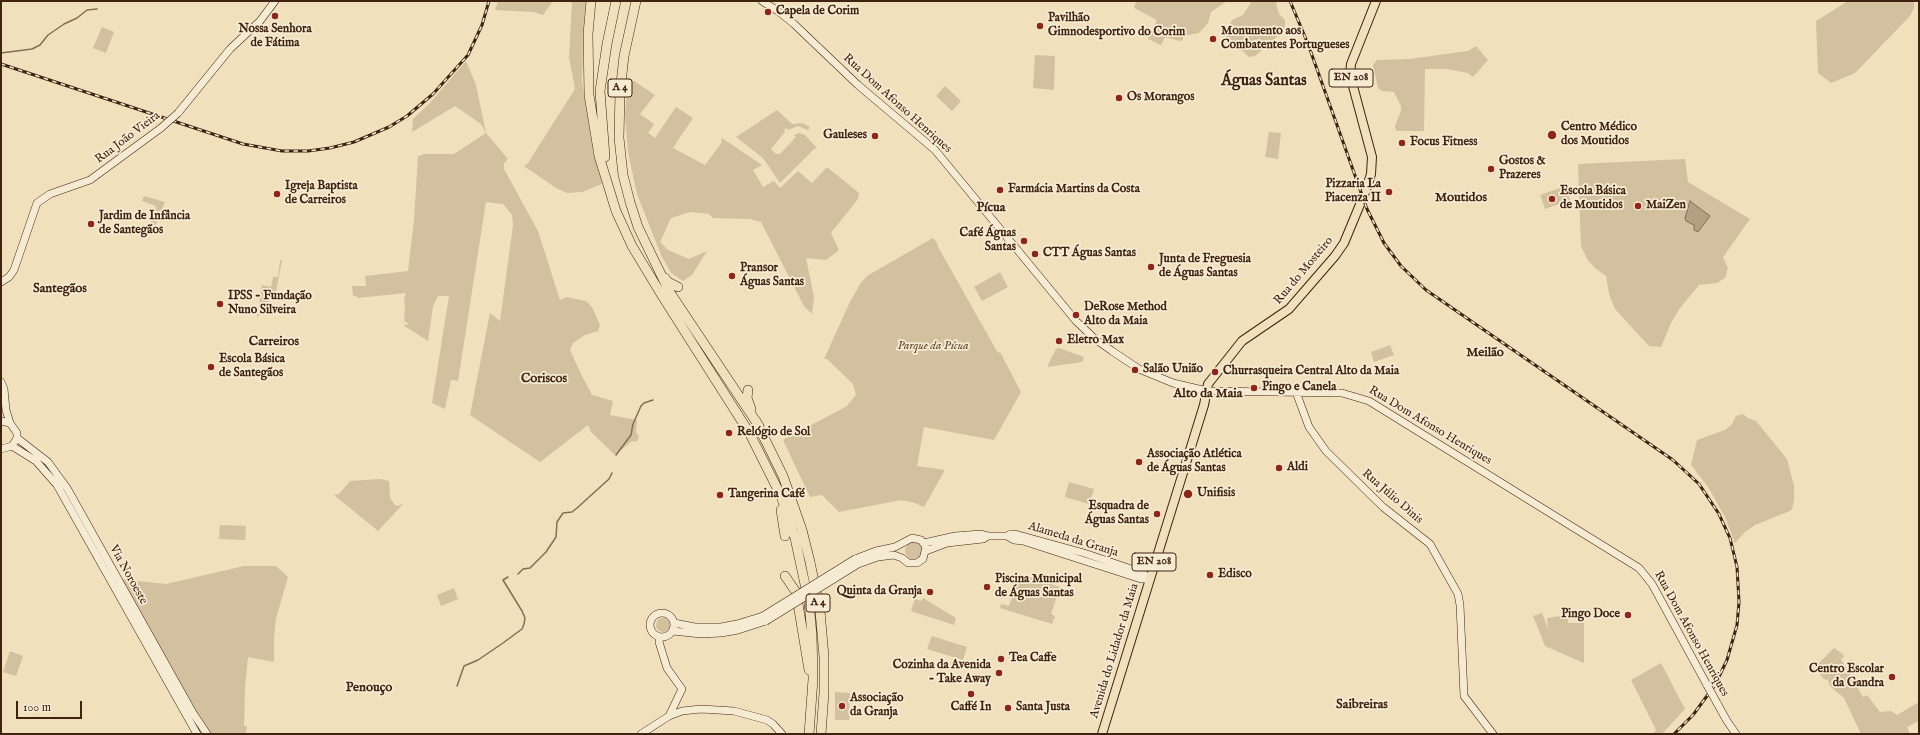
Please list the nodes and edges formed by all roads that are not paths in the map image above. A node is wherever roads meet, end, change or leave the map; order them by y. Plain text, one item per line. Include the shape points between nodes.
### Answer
1 (275, 1) edge
2 (592, 1) edge
3 (616, 1) edge
4 (636, 1) edge
5 (762, 1) edge
6 (1376, 1) edge
7 (608, 186) junction
8 (652, 259) junction
9 (1, 282) edge
10 (678, 287) dead end
11 (1, 382) edge
12 (748, 390) dead end
13 (1207, 390) junction
14 (1296, 392) junction
15 (6, 410) junction
16 (1, 421) edge
17 (10, 423) junction
18 (759, 426) junction
19 (17, 438) junction
20 (12, 446) junction
21 (2, 450) edge
22 (769, 472) junction
23 (785, 536) dead end
24 (988, 536) junction
25 (924, 543) junction
26 (901, 545) junction
27 (926, 551) junction
28 (902, 558) junction
29 (856, 561) junction
30 (786, 576) dead end
31 (1149, 579) junction
32 (764, 618) junction
33 (674, 623) junction
34 (673, 630) junction
35 (660, 637) junction
36 (813, 679) junction
37 (675, 711) junction
38 (197, 734) edge
39 (207, 734) edge
40 (641, 734) edge
41 (782, 734) edge
42 (809, 734) edge
43 (821, 734) edge
44 (1102, 734) edge
45 (1493, 734) edge
46 (1736, 734) edge

1 - 9 main road, Rua João Vieira, bridge via 260,20 230,49 178,113 161,128 90,180 50,194 37,203 14,270
2 - 7 highway, A 4 via 588,34 589,95 599,156
3 - 7 highway, A 4 via 600,91
4 - 8 highway, A 4 via 624,56 619,138 623,175 638,227
5 - 13 main road, Rua Dom Afonso Henriques via 794,24 858,85 935,150 1076,320 1096,339 1140,369 1173,383
6 - 13 main road, Rua do Mosteiro / EN 208 via 1351,64 1350,75 1372,157 1371,170 1366,190 1344,243 1289,310 1241,343 1208,384
7 - 22 highway, A 4 via 632,246 730,400
8 - 10 highway via 668,282
8 - 18 highway, A 4 via 669,291
11 - 15 main road
12 - 18 highway via 749,404
13 - 14 main road, Rua Dom Afonso Henriques
13 - 31 main road, Avenida do Lidador da Maia / EN 208
14 - 45 main road, Rua Júlio Dinis via 1309,427 1326,451 1383,507 1430,544 1458,594 1464,696
14 - 46 main road, Rua Dom Afonso Henriques, bridge via 1342,393 1370,401 1627,560 1645,574 1652,584
15 - 16 main road
15 - 17 main road
16 - 17 main road
17 - 19 main road via 16,429
18 - 43 highway, A 4 via 785,483 802,530 820,611 824,657
19 - 20 main road
19 - 39 main road, Via Noroeste via 48,462 66,488 190,709
20 - 21 main road
20 - 38 main road, Via Noroeste via 36,461 57,485
22 - 23 highway via 782,515
22 - 36 highway, A 4 via 785,507 801,566 811,624
24 - 25 main road, Alameda da Granja via 955,536
24 - 27 main road, Alameda da Granja via 983,539 947,543
24 - 31 main road, Alameda da Granja via 1008,536 1141,579
25 - 26 main road, Alameda da Granja via 912,538
25 - 27 main road
26 - 28 main road
26 - 29 main road, Alameda da Granja via 867,553
27 - 28 main road, Alameda da Granja via 923,559 916,563 908,563
28 - 29 main road, Alameda da Granja via 886,555
29 - 32 main road, Alameda da Granja, bridge
30 - 36 highway via 796,592 807,665
31 - 44 main road, Avenida do Lidador da Maia / EN 208
32 - 33 main road, Alameda da Granja via 721,627 695,627
32 - 34 main road, Alameda da Granja via 738,630 721,633 701,634
33 - 34 main road
33 - 35 main road, Alameda da Granja via 667,614 656,615 651,621 651,629
34 - 35 main road via 668,636
35 - 37 main road via 665,661 682,689
36 - 42 highway, A 4
37 - 40 main road
37 - 41 main road via 734,711 770,722

